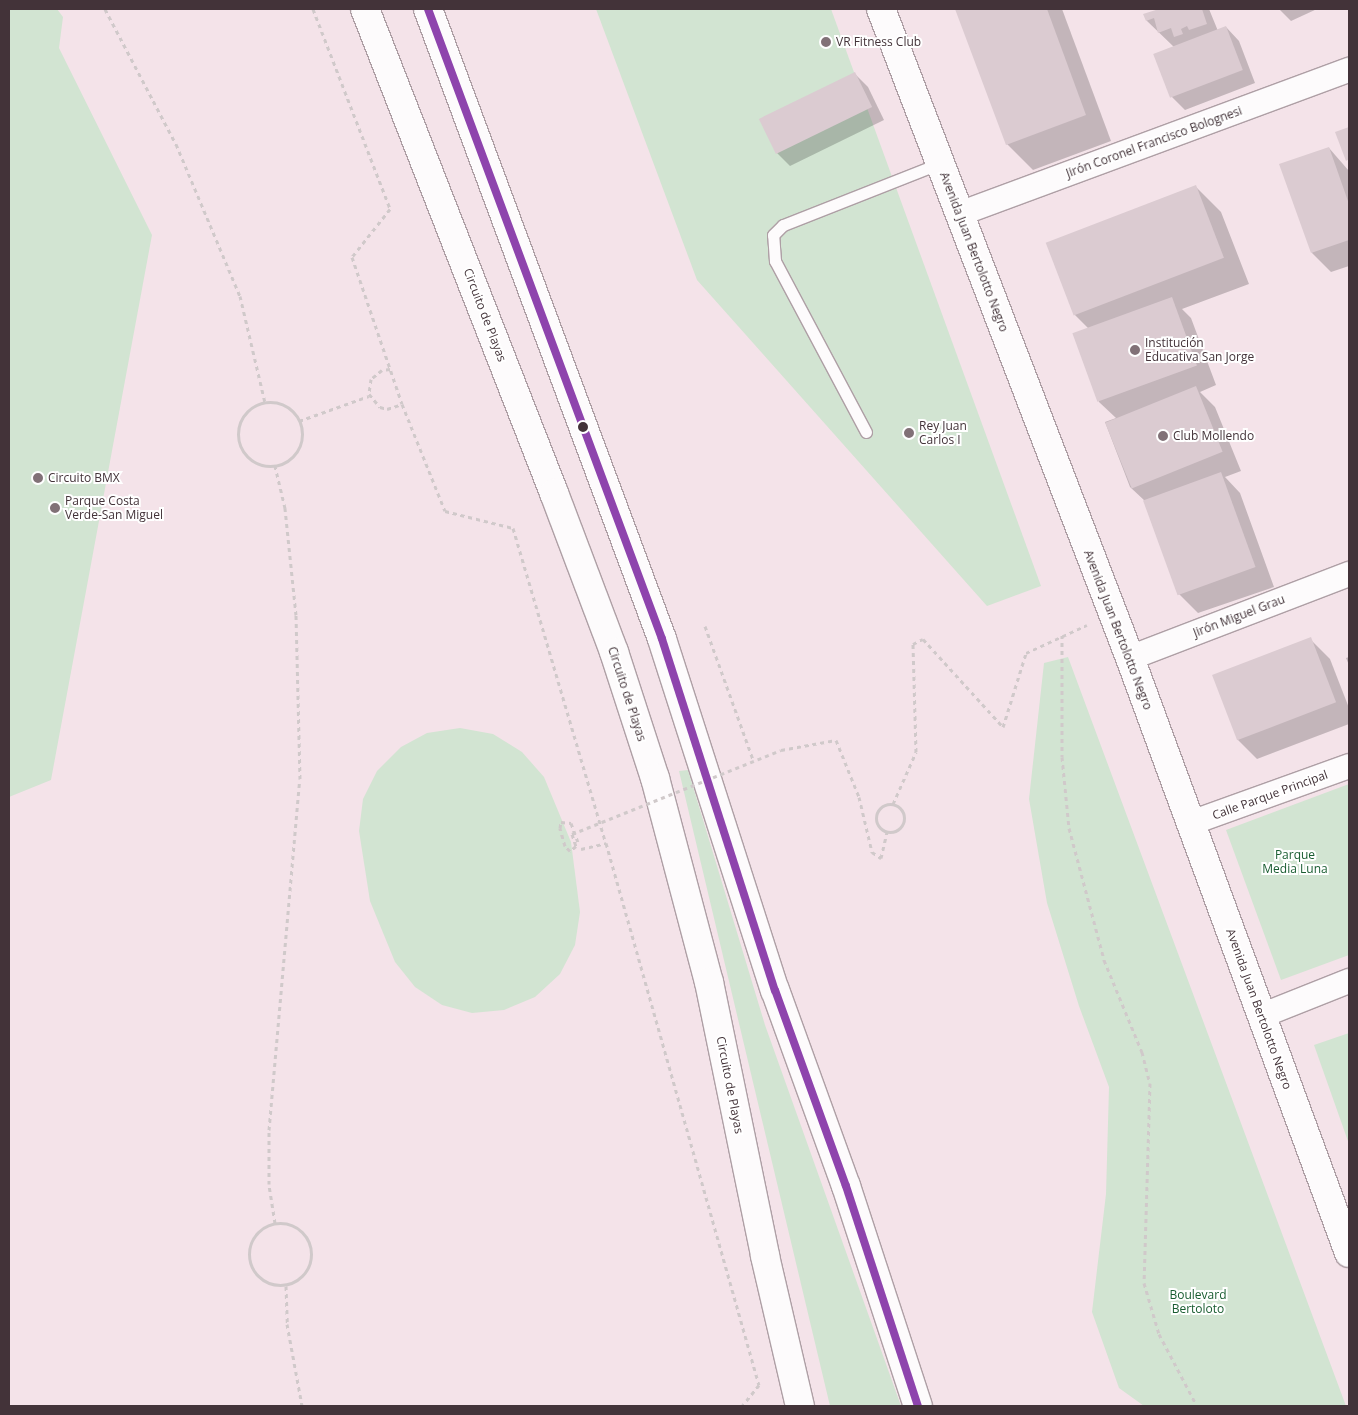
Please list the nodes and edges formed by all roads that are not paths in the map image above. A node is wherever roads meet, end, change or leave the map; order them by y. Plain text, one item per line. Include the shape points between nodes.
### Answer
1 (365, 9) edge
2 (428, 9) edge
3 (881, 9) edge
4 (1349, 70) edge
5 (940, 163) junction
6 (959, 214) junction
7 (866, 432) dead end
8 (1349, 574) edge
9 (1130, 658) junction
10 (1349, 766) edge
11 (1192, 823) junction
12 (1349, 981) edge
13 (1261, 1016) junction
14 (1349, 1253) edge
15 (800, 1406) edge
16 (918, 1406) edge

1 - 15 main road, Circuito de Playas via 614,652 655,778 709,982 765,1256
2 - 16 main road via 662,639 775,990 846,1186
3 - 5 main road, Avenida Juan Bertolotto Negro
4 - 6 street, Jirón Coronel Francisco Bolognesi
5 - 6 main road, Avenida Juan Bertolotto Negro
5 - 7 lane via 783,225 773,235 775,261
6 - 9 main road, Avenida Juan Bertolotto Negro
8 - 9 street, Jirón Miguel Grau
9 - 11 main road, Avenida Juan Bertolotto Negro
10 - 11 street, Calle Parque Principal
11 - 13 main road, Avenida Juan Bertolotto Negro
12 - 13 street
13 - 14 main road, Avenida Juan Bertolotto Negro

